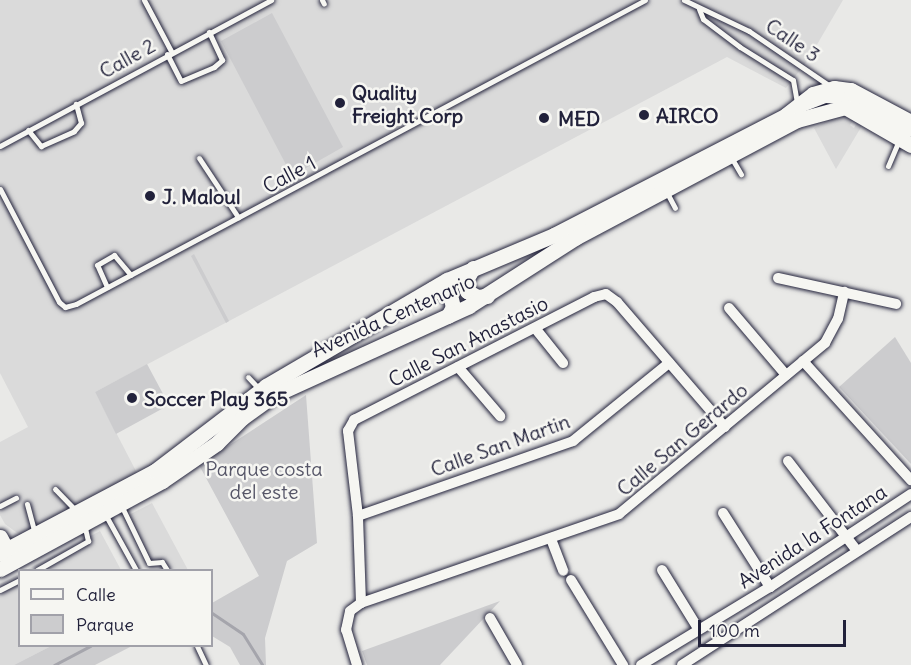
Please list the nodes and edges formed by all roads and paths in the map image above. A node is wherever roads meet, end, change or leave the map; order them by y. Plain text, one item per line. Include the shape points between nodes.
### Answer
1 (144, 0) edge
2 (271, 0) edge
3 (645, 0) edge
4 (684, 0) edge
5 (699, 9) junction
6 (209, 32) junction
7 (169, 53) junction
8 (834, 88) junction
9 (797, 103) junction
10 (76, 104) junction
11 (786, 115) junction
12 (911, 122) edge
13 (28, 130) junction
14 (907, 139) edge
15 (0, 146) edge
16 (730, 155) junction
17 (199, 158) dead end
18 (888, 166) dead end
19 (741, 174) dead end
20 (663, 185) junction
21 (0, 189) edge
22 (675, 207) dead end
23 (238, 218) junction
24 (473, 268) junction
25 (131, 275) junction
26 (778, 278) dead end
27 (108, 287) junction
28 (432, 289) junction
29 (844, 292) junction
30 (488, 296) junction
31 (896, 304) dead end
32 (729, 308) dead end
33 (448, 316) junction
34 (535, 328) junction
35 (803, 361) junction
36 (563, 363) dead end
37 (669, 363) junction
38 (458, 367) junction
39 (786, 375) junction
40 (248, 377) dead end
41 (260, 390) junction
42 (500, 416) dead end
43 (724, 427) junction
44 (788, 461) dead end
45 (911, 480) edge
46 (56, 489) dead end
47 (911, 494) edge
48 (16, 498) dead end
49 (27, 504) dead end
50 (120, 504) junction
51 (0, 506) edge
52 (104, 513) junction
53 (723, 513) dead end
54 (358, 516) junction
55 (80, 518) junction
56 (911, 518) edge
57 (845, 536) junction
58 (551, 539) junction
59 (38, 541) junction
60 (2, 551) edge
61 (857, 551) junction
62 (39, 569) edge
63 (135, 569) edge
64 (166, 569) edge
65 (0, 570) edge
66 (662, 570) dead end
67 (563, 571) dead end
68 (572, 580) dead end
69 (18, 581) edge
70 (770, 587) junction
71 (0, 590) edge
72 (361, 603) junction
73 (490, 618) dead end
74 (699, 630) junction
75 (197, 647) edge
76 (206, 665) edge
77 (357, 665) edge
78 (517, 665) edge
79 (623, 665) edge
80 (641, 665) edge
81 (682, 665) edge

1 - 7 lane
2 - 6 lane, Calle 2
3 - 23 lane, Calle 1
4 - 5 lane, Calle 3
5 - 8 lane, Calle 3 via 711,10 749,32
5 - 9 lane, Calle 3 via 703,19 740,47 793,80
6 - 7 lane, Calle 2
6 - 7 lane via 222,60 214,67 181,81
7 - 10 lane, Calle 2
8 - 9 main road, Avenida Centenario
8 - 12 main road via 851,90
9 - 11 main road, Avenida Centenario
10 - 13 lane, Calle 2
10 - 13 lane via 81,123 74,131 41,146
11 - 14 street via 826,98 844,98 863,103
11 - 20 main road, Avenida Centenario
13 - 15 lane, Calle 2
14 - 16 main road, Avenida Centenario via 860,113 838,107 797,120
14 - 18 lane
16 - 19 lane
16 - 20 main road, Avenida Centenario
17 - 23 lane
20 - 22 lane
20 - 24 main road, Avenida Centenario
20 - 30 main road, Avenida Centenario via 575,237
21 - 27 lane, Calle 1 via 59,302 65,307 76,304
23 - 25 lane, Calle 1
24 - 28 main road, Avenida Centenario
24 - 30 main road via 464,283 467,291 477,297
25 - 27 lane, Calle 1
25 - 27 lane via 119,256 114,255 97,265
26 - 29 street
28 - 33 main road via 450,295 453,307
28 - 41 main road, Avenida Centenario
29 - 31 street
29 - 35 street, Calle San Gerardo via 833,332
30 - 33 main road, Avenida Centenario
32 - 39 street
33 - 50 main road, Avenida Centenario via 274,395 242,418 217,443
34 - 36 street
34 - 37 street, Calle San Anastasio via 606,294
34 - 38 street, Calle San Anastasio
35 - 39 street, Calle San Gerardo
35 - 45 street
37 - 43 street, Calle San Anastasio
37 - 54 street, Calle San Martin via 573,441
38 - 42 street
38 - 54 street, Calle San Anastasio via 354,420 348,431
39 - 43 street, Calle San Gerardo
40 - 41 lane
41 - 55 main road, Avenida Centenario via 155,471
43 - 58 street, Calle San Gerardo via 619,514
44 - 57 street
46 - 55 lane
47 - 57 street, Avenida la Fontana
48 - 51 lane
49 - 59 lane
50 - 52 main road, Avenida Centenario
50 - 64 lane via 149,562 162,562
52 - 55 main road, Avenida Centenario
52 - 63 lane
53 - 70 street
54 - 72 street, Calle San Anastasio
55 - 59 main road, Avenida Centenario
55 - 62 lane via 88,541
56 - 61 street, Avenida la Fontana
57 - 61 street
57 - 70 street, Avenida la Fontana
58 - 67 street
58 - 72 street, Calle San Gerardo
59 - 60 main road, Avenida Centenario
59 - 65 main road, Avenida Centenario
61 - 81 street, Avenida la Fontana
66 - 74 street
68 - 79 street
69 - 71 lane
70 - 74 street, Avenida la Fontana
72 - 77 street via 350,611 346,630
73 - 78 street
74 - 80 street, Avenida la Fontana
75 - 76 lane

